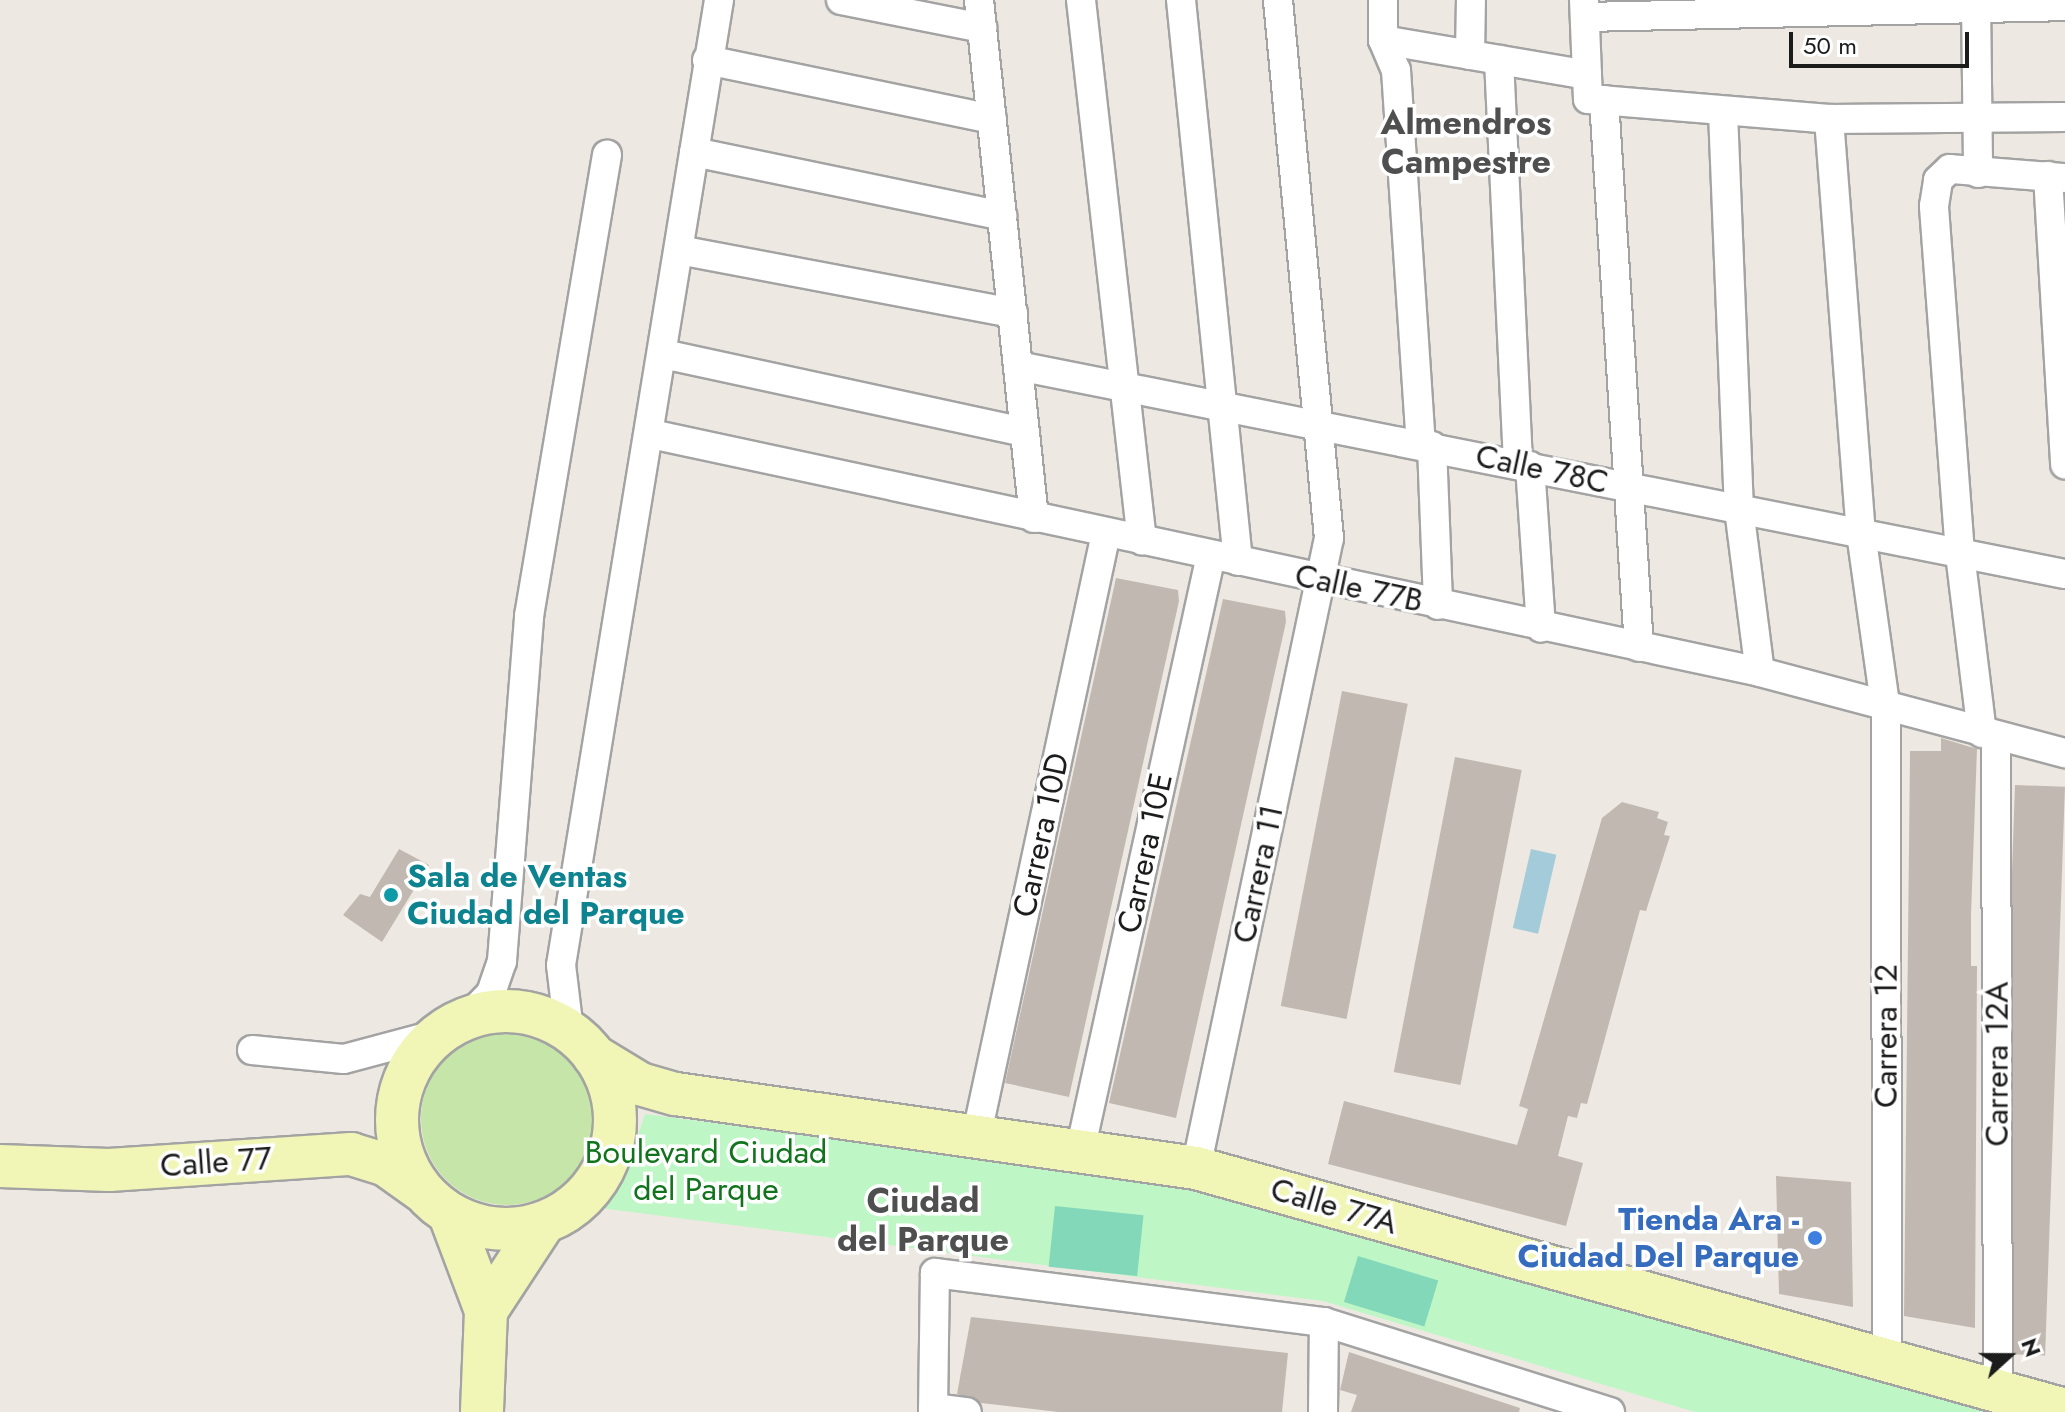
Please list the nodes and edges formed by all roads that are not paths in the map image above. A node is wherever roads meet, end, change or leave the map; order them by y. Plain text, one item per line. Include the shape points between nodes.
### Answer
1 (719, 0) edge
2 (841, 0) edge
3 (1081, 0) edge
4 (1181, 0) edge
5 (1278, 0) edge
6 (1383, 0) edge
7 (1471, 0) edge
8 (876, 3) edge
9 (1976, 5) edge
10 (2065, 6) edge
11 (1585, 8) edge
12 (981, 14) edge
13 (1383, 40) junction
14 (1470, 55) junction
15 (707, 60) junction
16 (1499, 60) junction
17 (1587, 75) junction
18 (1604, 100) junction
19 (1723, 112) junction
20 (2065, 117) edge
21 (1977, 118) junction
22 (992, 119) junction
23 (1829, 119) junction
24 (694, 152) junction
25 (607, 155) dead end
26 (1978, 173) junction
27 (2057, 177) edge
28 (1002, 216) junction
29 (679, 250) junction
30 (1013, 313) junction
31 (663, 354) junction
32 (1018, 366) junction
33 (1122, 386) junction
34 (1220, 405) junction
35 (1322, 424) junction
36 (1025, 432) junction
37 (651, 434) junction
38 (1426, 445) junction
39 (2065, 464) edge
40 (1524, 465) junction
41 (1632, 487) junction
42 (1739, 509) junction
43 (1034, 518) junction
44 (1106, 533) junction
45 (1861, 533) junction
46 (1142, 541) junction
47 (1960, 553) junction
48 (1224, 558) junction
49 (2065, 574) edge
50 (1320, 580) junction
51 (1438, 605) junction
52 (1541, 628) junction
53 (1639, 647) junction
54 (1760, 672) junction
55 (1886, 710) junction
56 (1989, 735) junction
57 (2065, 753) edge
58 (452, 1026) junction
59 (582, 1044) junction
60 (252, 1050) dead end
61 (976, 1138) junction
62 (1080, 1151) junction
63 (0, 1166) edge
64 (1196, 1168) junction
65 (436, 1203) junction
66 (543, 1224) junction
67 (486, 1311) junction
68 (1324, 1322) junction
69 (1887, 1362) junction
70 (1998, 1392) junction
71 (933, 1410) edge
72 (2065, 1410) edge
73 (482, 1412) edge
74 (967, 1412) edge
75 (1323, 1412) edge
76 (1610, 1412) edge

1 - 15 street
2 - 8 street
3 - 33 street
4 - 34 street, Carrera 10E
5 - 35 street, Carrera 11
6 - 13 street
7 - 14 street
8 - 12 street
9 - 10 street
9 - 11 street
9 - 21 street
11 - 17 street
12 - 22 street
13 - 14 street
13 - 38 street via 1396,70
14 - 16 street
15 - 22 street
15 - 24 street
16 - 17 street
16 - 40 street
17 - 18 street via 1588,99
18 - 19 street
18 - 41 street
19 - 23 street
19 - 42 street
20 - 21 street
21 - 23 street
21 - 26 street
22 - 28 street
23 - 45 street, Carrera 12
24 - 28 street
24 - 29 street
25 - 58 street via 529,616 502,961 491,993
26 - 27 street
26 - 47 street, Carrera 12A via 1950,169 1938,180 1934,206
27 - 39 street
28 - 30 street
29 - 30 street
29 - 31 street
30 - 32 street
31 - 36 street
31 - 37 street
32 - 33 street, Calle 78C
32 - 36 street
33 - 34 street, Calle 78C
33 - 46 street
34 - 35 street, Calle 78C
34 - 48 street, Carrera 10E
35 - 38 street, Calle 78C
35 - 50 street, Carrera 11 via 1329,538
36 - 43 street
37 - 43 street, Calle 77B
37 - 59 street via 561,965
38 - 40 street, Calle 78C
38 - 51 street
40 - 41 street, Calle 78C
40 - 52 street
41 - 42 street, Calle 78C
41 - 53 street
42 - 45 street, Calle 78C
42 - 54 street
43 - 44 street, Calle 77B
44 - 46 street, Calle 77B
44 - 61 street, Carrera 10D
45 - 47 street, Calle 78C
45 - 55 street, Carrera 12
46 - 48 street, Calle 77B
47 - 49 street, Calle 78C
47 - 56 street, Carrera 12A
48 - 50 street, Calle 77B
48 - 62 street, Carrera 10E
50 - 51 street, Calle 77B
50 - 64 street, Carrera 11
51 - 52 street, Calle 77B
52 - 53 street, Calle 77B
53 - 54 street, Calle 77B
54 - 55 street, Calle 77B
55 - 56 street, Calle 77B
55 - 69 street, Carrera 12
56 - 57 street, Calle 77B
56 - 70 street, Carrera 12A
58 - 59 street via 514,1012
58 - 60 street via 344,1059
58 - 65 street via 414,1060 400,1092 401,1149
59 - 61 street, Calle 77A via 640,1084 676,1094
59 - 66 street via 609,1087 615,1120 610,1154 595,1184
61 - 62 street, Calle 77A
62 - 64 street, Calle 77A
63 - 65 street, Calle 77 via 109,1170 351,1154 386,1165
64 - 69 street, Calle 77A
65 - 66 street via 480,1227
65 - 67 street
66 - 67 street
67 - 73 street
68 - 71 street via 935,1273
68 - 75 street
68 - 76 street
69 - 70 street, Calle 77A
70 - 72 street, Calle 77A
71 - 74 street

